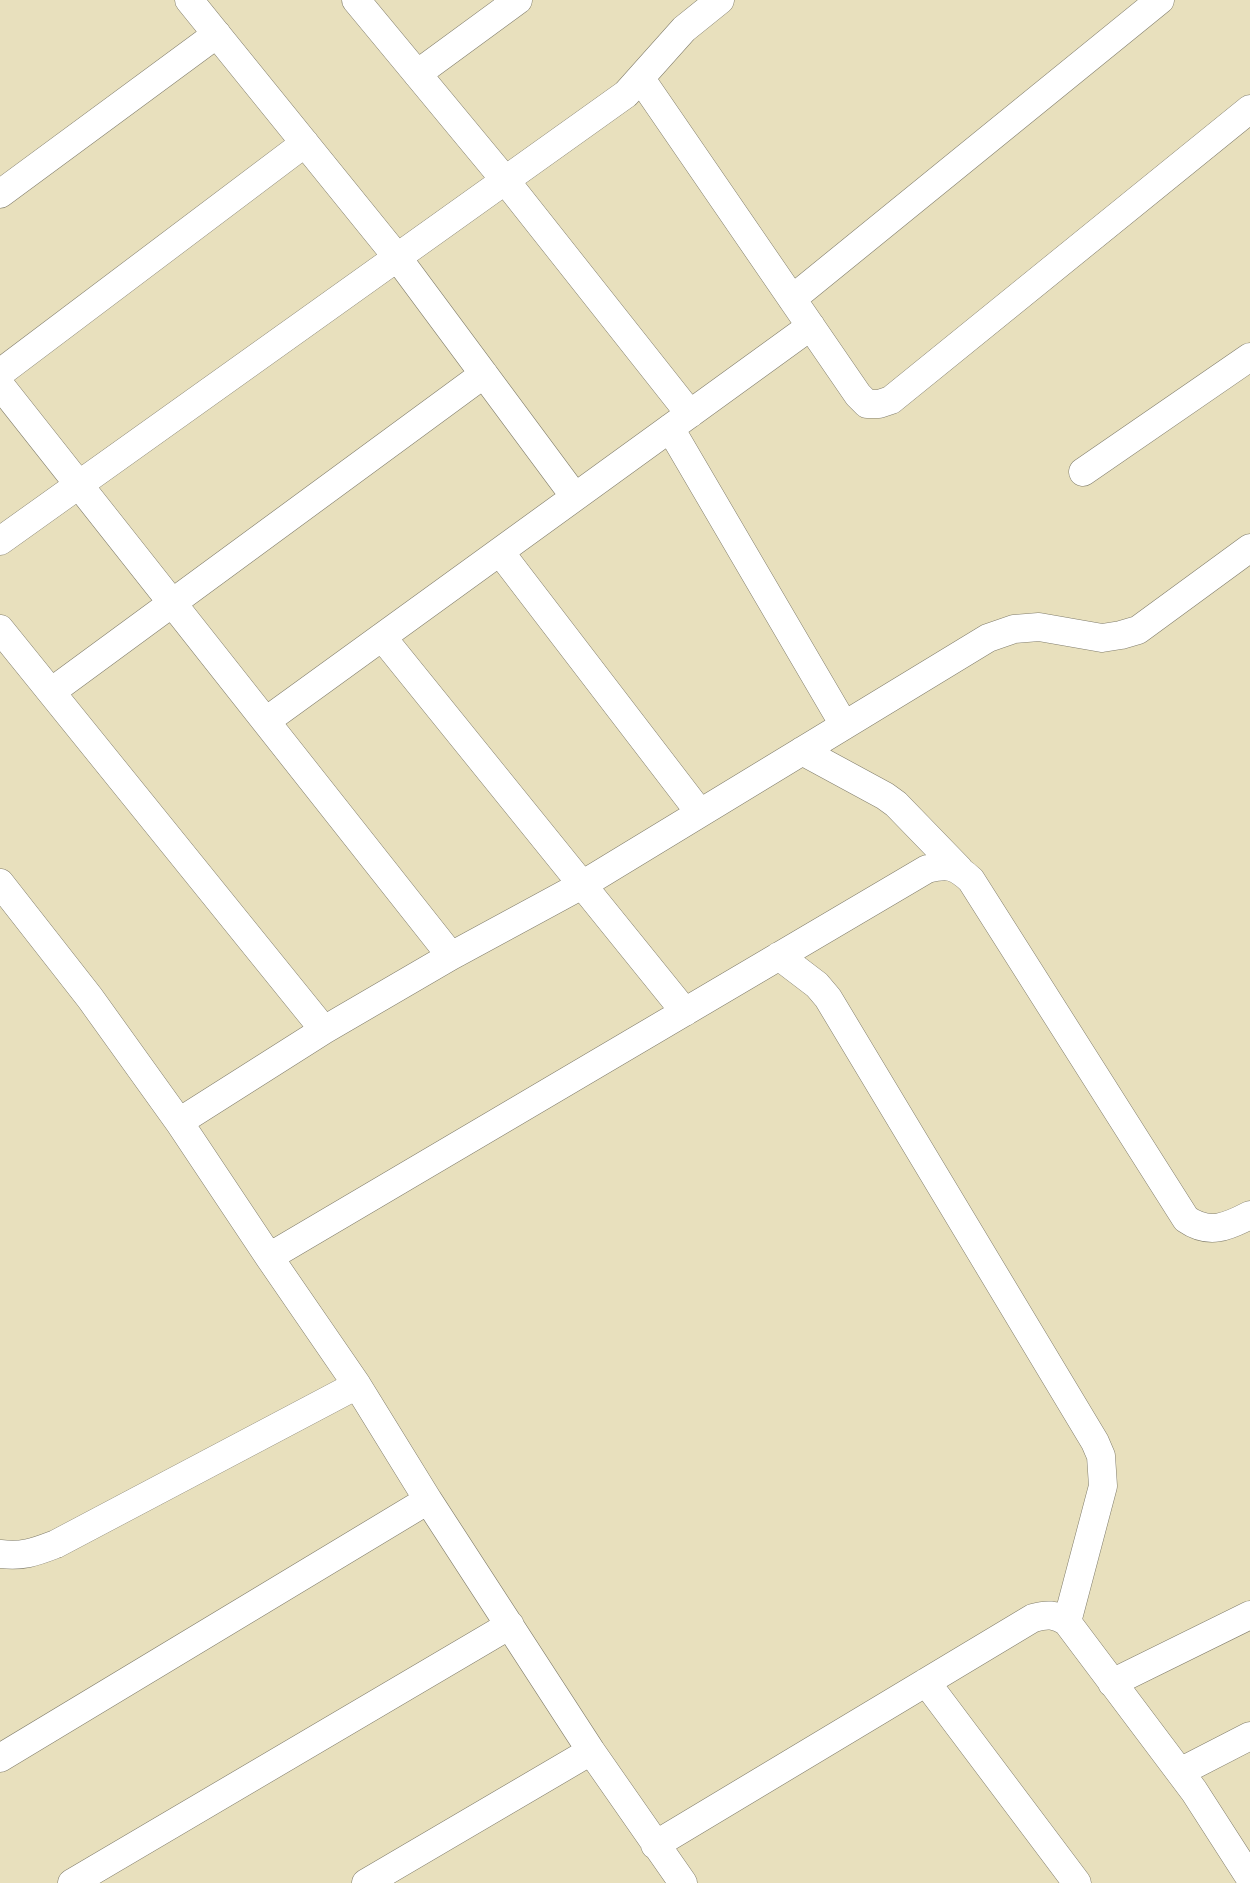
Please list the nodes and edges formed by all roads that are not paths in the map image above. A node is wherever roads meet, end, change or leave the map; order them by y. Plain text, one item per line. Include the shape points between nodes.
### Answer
1 (189, 0) edge
2 (356, 0) edge
3 (518, 0) edge
4 (720, 0) edge
5 (1160, 0) edge
6 (217, 34) junction
7 (417, 74) junction
8 (640, 79) junction
9 (1250, 109) edge
10 (305, 144) junction
11 (505, 180) junction
12 (0, 194) edge
13 (397, 257) junction
14 (792, 299) junction
15 (811, 326) junction
16 (1250, 357) edge
17 (0, 373) edge
18 (484, 374) junction
19 (0, 386) edge
20 (680, 421) junction
21 (1083, 472) dead end
22 (79, 484) junction
23 (575, 497) junction
24 (0, 541) edge
25 (1250, 548) edge
26 (500, 552) junction
27 (172, 602) junction
28 (0, 629) edge
29 (382, 637) junction
30 (51, 692) junction
31 (266, 721) junction
32 (844, 725) junction
33 (802, 751) junction
34 (700, 813) junction
35 (959, 869) junction
36 (0, 883) edge
37 (582, 885) junction
38 (451, 956) junction
39 (780, 956) junction
40 (685, 1012) junction
41 (324, 1030) junction
42 (179, 1122) junction
43 (1250, 1214) edge
44 (269, 1257) junction
45 (357, 1385) junction
46 (428, 1500) junction
47 (0, 1554) edge
48 (1250, 1615) edge
49 (1067, 1622) junction
50 (510, 1625) junction
51 (926, 1682) junction
52 (1112, 1683) junction
53 (1250, 1736) edge
54 (591, 1751) junction
55 (0, 1758) edge
56 (1180, 1772) junction
57 (655, 1845) junction
58 (1250, 1878) edge
59 (72, 1883) edge
60 (366, 1883) edge
61 (683, 1883) edge
62 (1077, 1883) edge

1 - 6 street
2 - 7 street
3 - 7 street
4 - 8 street via 684,29
5 - 14 street
6 - 10 street
6 - 12 street
7 - 11 street
8 - 11 street via 626,94
8 - 14 street
9 - 15 street via 891,400 867,404
10 - 13 street
10 - 17 street
11 - 13 street
11 - 20 street
13 - 18 street
13 - 22 street
14 - 15 street
15 - 20 street
16 - 21 street
18 - 23 street
18 - 27 street
19 - 22 street
20 - 23 street
20 - 32 street
22 - 24 street
22 - 27 street
23 - 26 street
25 - 32 street via 1138,630 1102,638 1040,627 1014,629 988,638
26 - 29 street
26 - 34 street
27 - 30 street
27 - 31 street
28 - 30 street
29 - 31 street
29 - 37 street
30 - 41 street
31 - 38 street
32 - 33 street
33 - 34 street
33 - 35 street via 896,804
34 - 37 street
35 - 39 street via 942,865 927,870
35 - 43 street via 971,880 1186,1219 1208,1229 1222,1227
36 - 42 street via 90,998
37 - 38 street
37 - 40 street
38 - 41 street
39 - 40 street
39 - 49 street via 817,985 828,998 1098,1449 1103,1486
40 - 44 street
41 - 42 street
42 - 44 street
44 - 45 street
45 - 46 street
45 - 47 street via 56,1544 16,1556
46 - 50 street
46 - 55 street
48 - 52 street
49 - 51 street via 1046,1614 1032,1618
49 - 52 street
50 - 54 street
50 - 59 street
51 - 57 street
51 - 62 street
52 - 56 street
53 - 56 street
54 - 57 street
54 - 60 street
56 - 58 street
57 - 61 street

